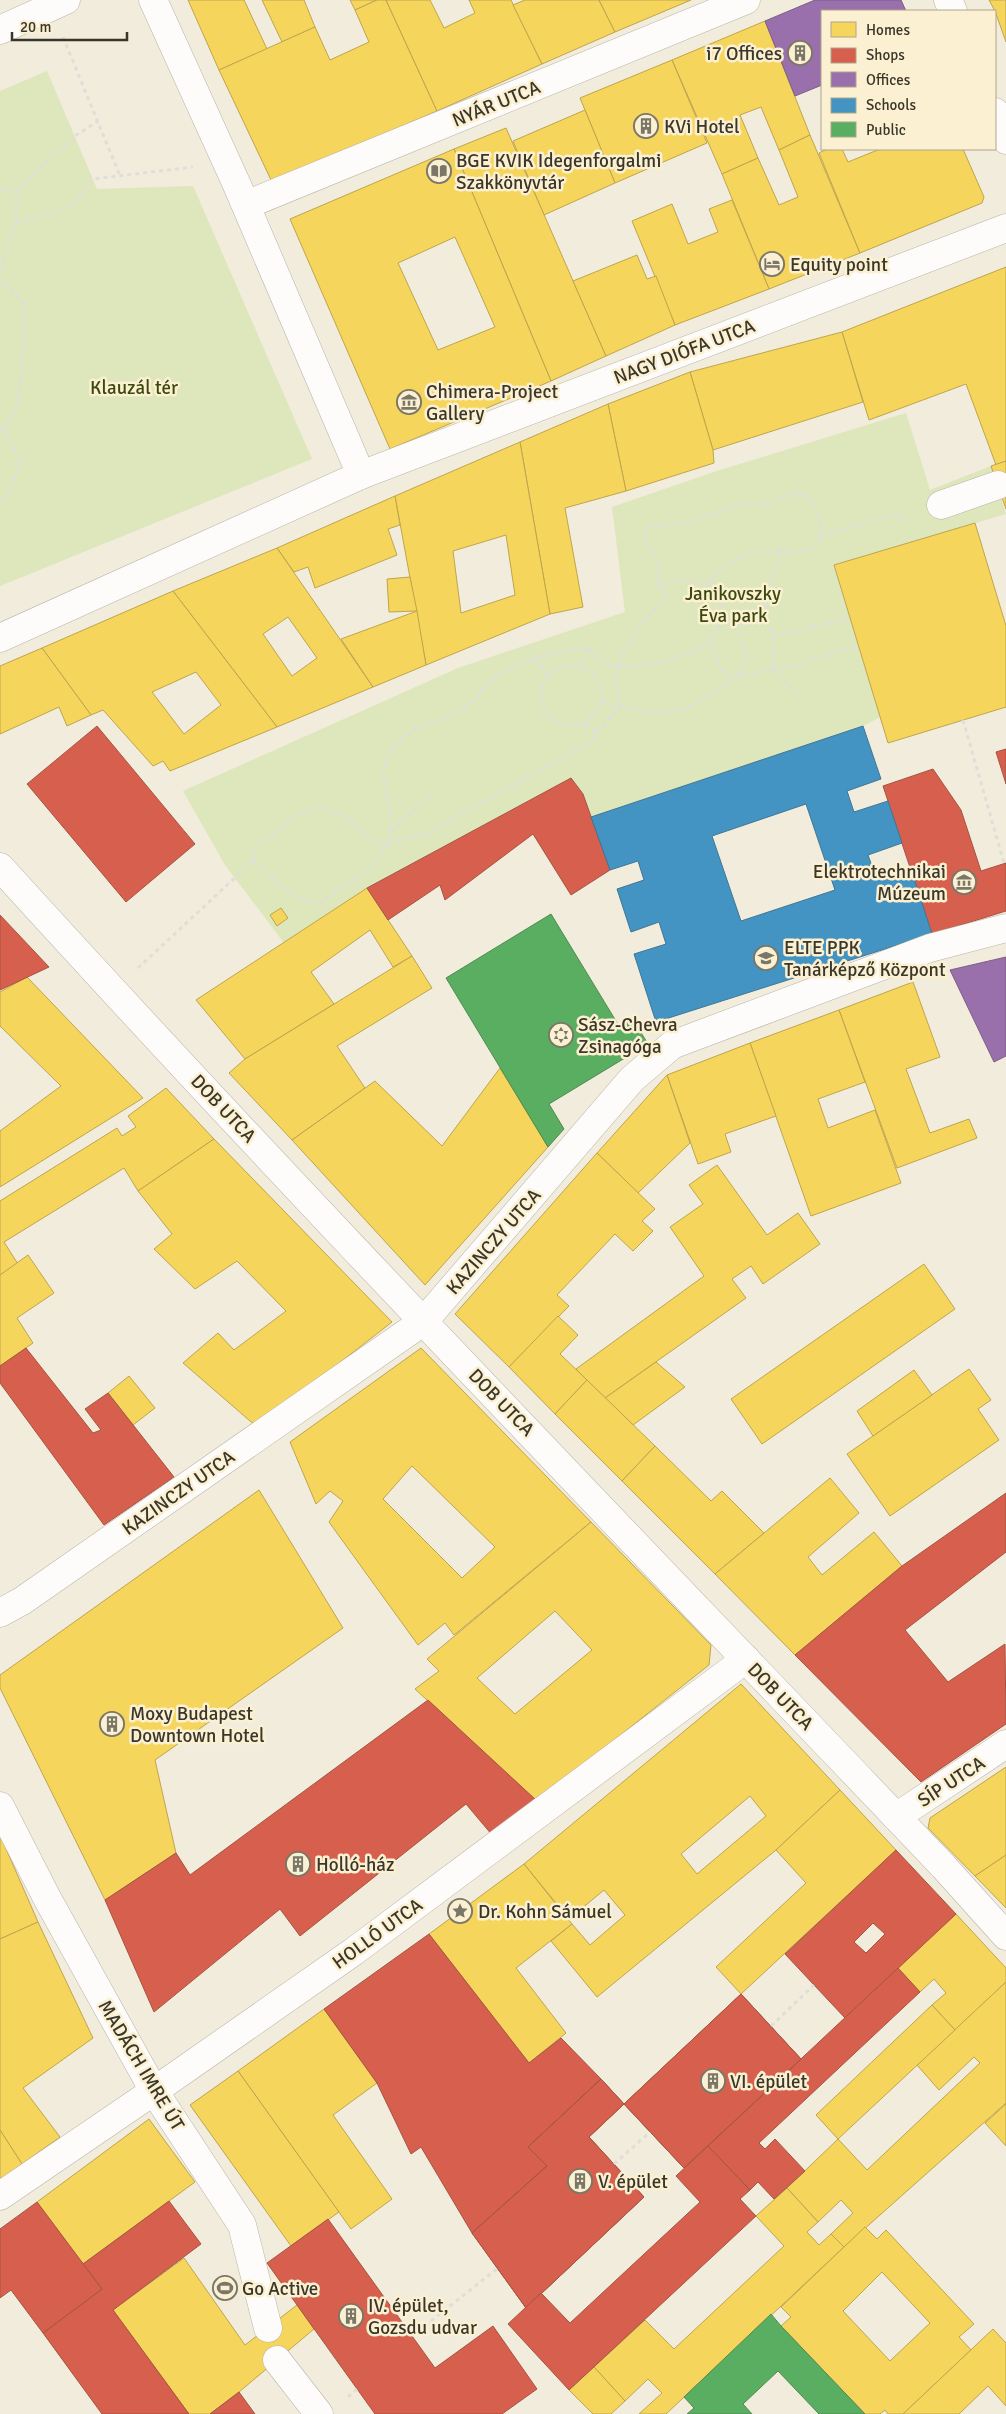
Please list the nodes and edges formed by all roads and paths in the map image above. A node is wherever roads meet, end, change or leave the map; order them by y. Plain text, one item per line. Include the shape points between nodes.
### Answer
1 (66, 0) edge
2 (153, 0) edge
3 (746, 0) edge
4 (0, 30) edge
5 (71, 56) dead end
6 (996, 115) edge
7 (98, 121) junction
8 (1006, 140) edge
9 (227, 163) junction
10 (120, 176) junction
11 (16, 188) junction
12 (0, 190) edge
13 (246, 205) junction
14 (16, 223) junction
15 (1006, 228) edge
16 (0, 269) edge
17 (0, 278) edge
18 (2, 430) edge
19 (361, 475) junction
20 (998, 485) dead end
21 (0, 502) edge
22 (941, 505) dead end
23 (891, 515) dead end
24 (820, 537) junction
25 (782, 551) junction
26 (708, 582) junction
27 (658, 585) junction
28 (726, 614) junction
29 (851, 619) dead end
30 (767, 620) junction
31 (733, 626) junction
32 (773, 636) junction
33 (0, 638) edge
34 (710, 638) junction
35 (858, 645) dead end
36 (587, 648) junction
37 (536, 659) junction
38 (617, 666) junction
39 (582, 667) junction
40 (772, 669) junction
41 (548, 675) junction
42 (738, 676) junction
43 (734, 680) junction
44 (796, 695) dead end
45 (602, 702) junction
46 (620, 707) junction
47 (963, 720) dead end
48 (584, 725) junction
49 (598, 732) junction
50 (430, 795) dead end
51 (391, 832) junction
52 (387, 844) junction
53 (254, 860) junction
54 (1004, 863) dead end
55 (0, 867) edge
56 (1006, 928) edge
57 (147, 960) dead end
58 (424, 1321) junction
59 (0, 1613) edge
60 (746, 1659) junction
61 (1006, 1744) edge
62 (0, 1806) edge
63 (896, 1817) junction
64 (1006, 1936) edge
65 (814, 1985) dead end
66 (771, 2026) dead end
67 (154, 2091) junction
68 (650, 2132) dead end
69 (614, 2164) dead end
70 (0, 2196) edge
71 (498, 2268) dead end
72 (268, 2328) dead end
73 (412, 2336) dead end
74 (276, 2360) dead end
75 (319, 2414) edge

1 - 4 street
2 - 9 street
3 - 13 street, NYÁR UTCA
5 - 7 path
6 - 8 street
7 - 10 path
7 - 11 path via 75,136
9 - 10 path
9 - 13 street
10 - 14 path via 93,179 66,210
11 - 12 path
11 - 14 path
13 - 19 street
14 - 16 path
15 - 19 street, NAGY DIÓFA UTCA
17 - 18 path via 24,302 24,362 17,406
18 - 21 path via 21,462 6,498
19 - 33 street
20 - 22 street
23 - 24 path
24 - 25 path via 807,550
24 - 27 path via 820,516 809,497 798,492 771,503 742,504 685,523 650,526 644,538 658,561
25 - 26 path via 756,552 726,564
25 - 30 path via 770,586
26 - 27 path via 682,580
26 - 28 path
27 - 38 path via 667,598 638,628
28 - 31 path
28 - 34 path
29 - 32 path
30 - 31 path
30 - 32 path
31 - 42 path via 746,648 746,662
32 - 40 path
34 - 38 path via 700,647 661,662 645,666
34 - 43 path via 719,667
35 - 40 path
36 - 37 path via 567,649
36 - 38 path via 606,664
36 - 39 path
37 - 41 path
37 - 51 path via 488,682 472,703 406,733 390,752 384,777
38 - 46 path
39 - 41 path via 562,666
39 - 45 path via 592,672 602,686
40 - 42 path
40 - 44 path
41 - 48 path via 541,689 542,705 550,719 565,726
42 - 43 path
43 - 46 path via 683,710 649,712
45 - 46 path
45 - 48 path via 595,716
46 - 49 path
47 - 54 path
48 - 49 path
49 - 52 path via 585,746 427,833
50 - 51 path
51 - 52 path
52 - 53 path via 368,838 347,818 322,807 305,810 260,841 253,854
52 - 53 path via 370,867 320,903 305,902 279,886
53 - 57 path
55 - 58 street, DOB UTCA
56 - 58 street, KAZINCZY UTCA via 930,948 672,1045 632,1079
58 - 59 street, KAZINCZY UTCA via 22,1601
58 - 60 street, DOB UTCA
60 - 63 street, DOB UTCA
60 - 67 street, HOLLÓ UTCA via 353,1952
61 - 63 street, SÍP UTCA
62 - 67 street, MADÁCH IMRE ÚT
63 - 64 street, DOB UTCA
65 - 66 path
67 - 70 street, HOLLÓ UTCA
67 - 72 street, MADÁCH IMRE ÚT via 242,2225
68 - 69 path
71 - 73 path
74 - 75 street

